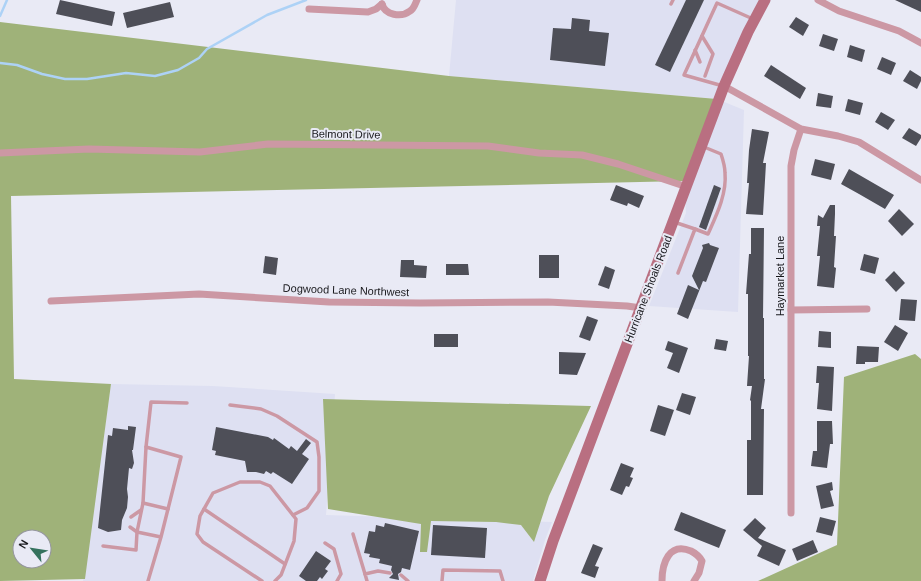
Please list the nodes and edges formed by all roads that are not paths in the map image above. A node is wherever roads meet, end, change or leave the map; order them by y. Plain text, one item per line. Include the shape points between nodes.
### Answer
1 (417, 0) edge
2 (713, 0) edge
3 (765, 0) edge
4 (818, 0) edge
5 (382, 2) edge
6 (717, 3) junction
7 (309, 9) dead end
8 (755, 20) junction
9 (702, 36) junction
10 (921, 43) edge
11 (695, 50) junction
12 (700, 62) dead end
13 (703, 70) dead end
14 (705, 76) junction
15 (707, 81) junction
16 (724, 86) junction
17 (801, 129) junction
18 (702, 146) junction
19 (0, 153) edge
20 (921, 180) edge
21 (687, 186) junction
22 (673, 222) junction
23 (694, 229) junction
24 (678, 273) dead end
25 (50, 301) dead end
26 (641, 308) junction
27 (867, 309) dead end
28 (791, 310) junction
29 (187, 403) dead end
30 (230, 405) dead end
31 (146, 447) junction
32 (143, 502) junction
33 (168, 508) junction
34 (204, 509) junction
35 (141, 510) junction
36 (790, 513) dead end
37 (293, 515) junction
38 (131, 517) dead end
39 (130, 527) dead end
40 (137, 532) junction
41 (353, 534) dead end
42 (161, 537) junction
43 (325, 542) dead end
44 (103, 546) dead end
45 (285, 564) junction
46 (390, 573) dead end
47 (364, 574) junction
48 (401, 576) dead end
49 (148, 581) edge
50 (262, 581) edge
51 (275, 581) edge
52 (337, 581) edge
53 (367, 581) edge
54 (408, 581) edge
55 (442, 581) edge
56 (503, 581) edge
57 (540, 581) edge
58 (662, 581) edge
59 (694, 581) edge

1 - 5 street via 410,12 403,15 390,13
2 - 6 lane
3 - 8 street, Hurricane Shoals Road
4 - 10 street via 839,11 899,31
5 - 7 street via 376,10 368,12
6 - 8 lane
6 - 9 lane
8 - 16 street, Hurricane Shoals Road
9 - 11 lane
9 - 14 lane via 713,54
11 - 12 lane
11 - 15 lane via 684,75
13 - 14 lane
14 - 15 lane
15 - 16 lane
16 - 17 street
16 - 18 street, Hurricane Shoals Road
17 - 20 street via 859,142
17 - 28 street, Haymarket Lane via 791,166
18 - 21 street, Hurricane Shoals Road
18 - 23 lane via 722,154 725,190 708,234
19 - 21 street, Belmont Drive via 89,149 200,152 268,144 488,146 539,153 582,155
21 - 22 street, Hurricane Shoals Road
22 - 23 lane
22 - 26 street, Hurricane Shoals Road
23 - 24 lane
25 - 26 street, Dogwood Lane Northwest via 199,294 329,302 548,302
26 - 57 street, Hurricane Shoals Road
27 - 28 street
28 - 36 street, Haymarket Lane
29 - 31 lane via 151,402
30 - 37 lane via 261,409 278,416 317,442 319,491 307,508
31 - 32 lane
31 - 33 lane via 181,457
32 - 33 lane
32 - 35 lane
33 - 42 lane
34 - 37 lane via 213,493 240,482 260,482 270,486
34 - 45 lane
34 - 50 lane via 197,534 203,542
35 - 38 lane
35 - 40 lane
37 - 45 lane via 296,519 294,541
39 - 40 lane
40 - 42 lane
40 - 44 lane via 136,550
41 - 47 lane
42 - 49 lane
43 - 52 lane via 334,549 341,574
45 - 51 lane via 281,575
46 - 47 lane via 378,571
47 - 53 lane
48 - 54 lane
55 - 56 lane via 443,570 500,571
58 - 59 street via 669,554 682,548 700,556 702,561

